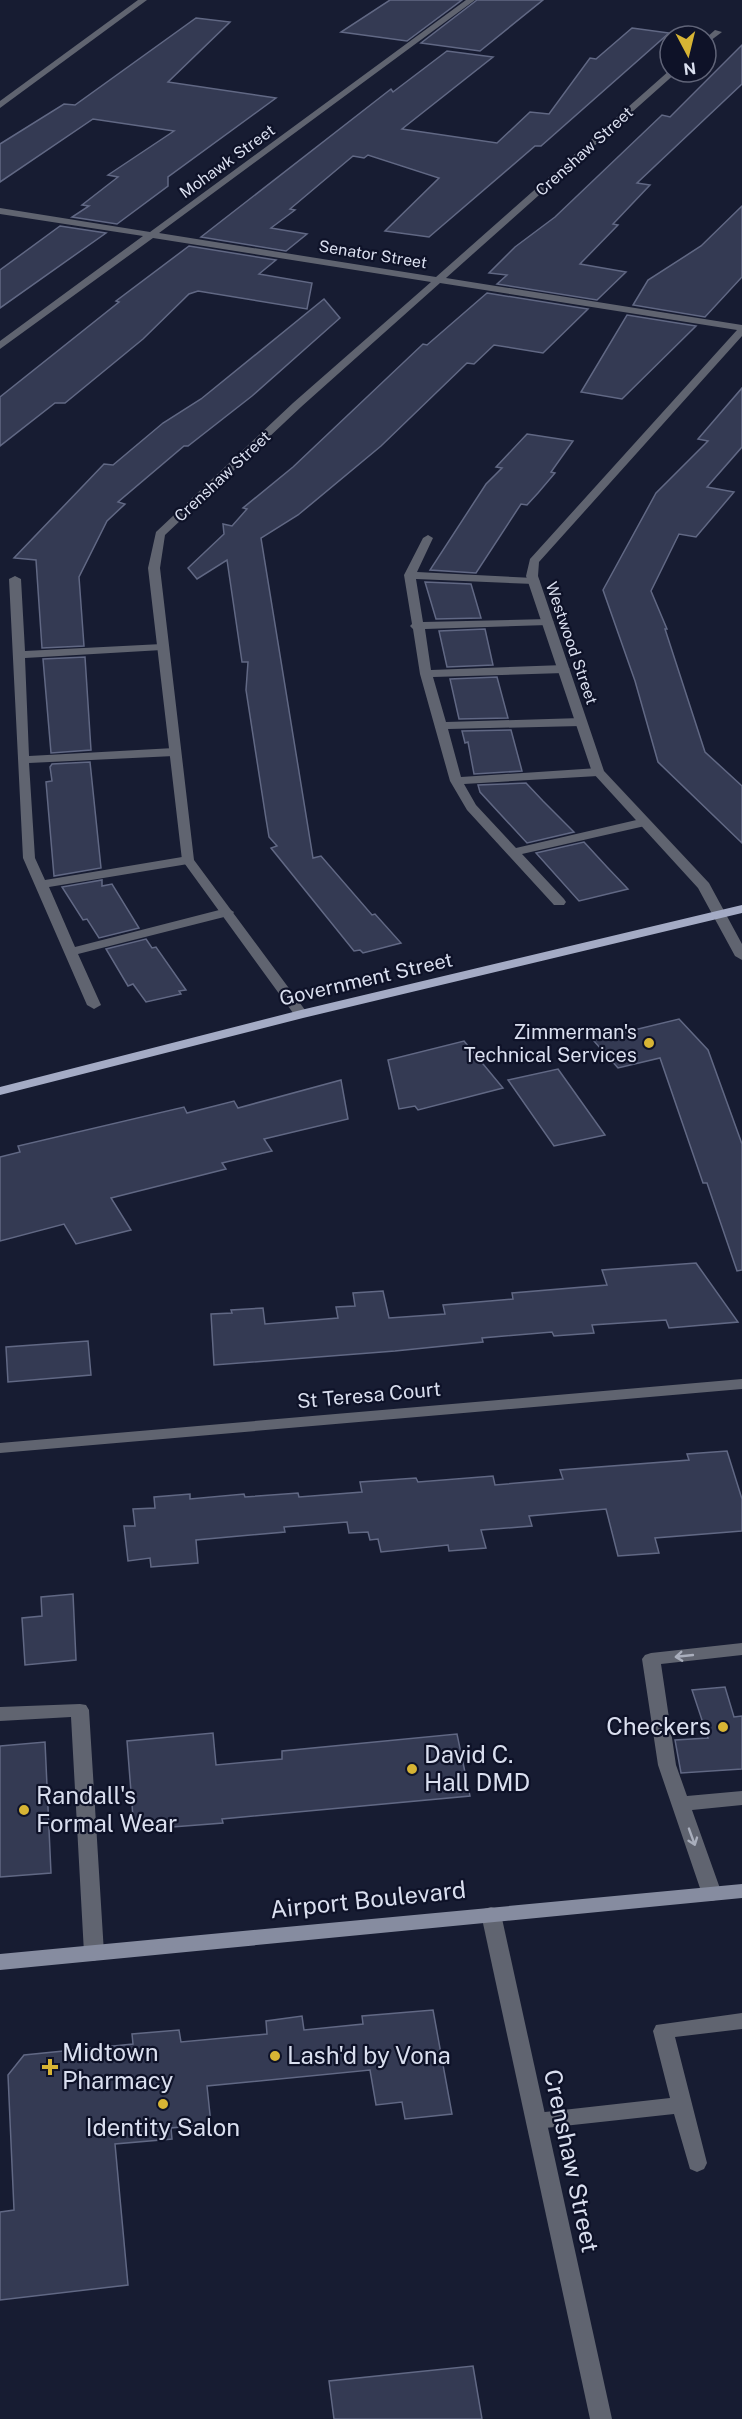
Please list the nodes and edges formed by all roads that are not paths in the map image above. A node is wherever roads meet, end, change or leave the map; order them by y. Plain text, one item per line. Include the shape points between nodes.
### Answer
1 (143, 0) edge
2 (471, 0) edge
3 (660, 84) edge
4 (0, 105) edge
5 (0, 211) edge
6 (151, 235) junction
7 (439, 280) junction
8 (742, 329) edge
9 (0, 346) edge
10 (428, 538) dead end
11 (410, 575) junction
12 (15, 579) dead end
13 (534, 582) junction
14 (548, 622) junction
15 (416, 626) junction
16 (162, 647) junction
17 (19, 655) junction
18 (564, 669) junction
19 (426, 674) junction
20 (581, 722) junction
21 (440, 726) junction
22 (174, 752) junction
23 (23, 760) junction
24 (598, 772) junction
25 (456, 781) junction
26 (645, 822) junction
27 (513, 852) junction
28 (188, 860) junction
29 (40, 885) junction
30 (558, 902) dead end
31 (742, 909) edge
32 (227, 912) junction
33 (721, 914) junction
34 (70, 952) junction
35 (742, 956) edge
36 (94, 1005) dead end
37 (302, 1014) junction
38 (0, 1091) edge
39 (742, 1384) edge
40 (0, 1448) edge
41 (742, 1649) edge
42 (0, 1714) edge
43 (742, 1798) edge
44 (681, 1804) junction
45 (742, 1891) edge
46 (712, 1893) junction
47 (491, 1914) junction
48 (94, 1953) junction
49 (0, 1962) edge
50 (742, 2020) edge
51 (682, 2105) junction
52 (536, 2121) junction
53 (697, 2163) dead end
54 (601, 2419) edge

1 - 4 street
2 - 6 street, Mohawk Street
3 - 7 street, Crenshaw Street
5 - 6 street, Senator Street
6 - 7 street, Senator Street
6 - 9 street, Mohawk Street
7 - 8 street, Senator Street
7 - 16 street, Crenshaw Street via 297,405 160,534 154,568
8 - 13 street, Westwood Street via 534,561
10 - 11 street
11 - 13 street
11 - 15 street
12 - 17 street
13 - 14 street, Westwood Street
14 - 15 street
14 - 18 street, Westwood Street
15 - 19 street
16 - 17 street
16 - 22 street, Crenshaw Street
17 - 23 street
18 - 19 street
18 - 20 street, Westwood Street
19 - 21 street
20 - 21 street
20 - 24 street, Westwood Street
21 - 25 street
22 - 23 street
22 - 28 street, Crenshaw Street
23 - 29 street via 29,858
24 - 25 street
24 - 26 street, Westwood Street
25 - 27 street via 471,807
26 - 27 street
26 - 33 street, Westwood Street via 704,886
27 - 30 street
28 - 29 street
28 - 32 street, Crenshaw Street
29 - 34 street
31 - 33 main road, Government Street
32 - 34 street
32 - 37 street, Crenshaw Street
33 - 35 street, Westwood Street
33 - 37 main road, Government Street
34 - 36 street
37 - 38 main road, Government Street
39 - 40 street, St Teresa Court
41 -> 44 street via 651,1659 667,1765
42 - 48 street via 80,1710
43 - 44 street
44 -> 46 street
45 - 46 main road, Airport Boulevard
46 - 47 main road, Airport Boulevard
47 - 48 main road, Airport Boulevard
47 - 52 street, Crenshaw Street
48 - 49 main road, Airport Boulevard
50 - 51 street via 663,2031
51 - 52 street
51 - 53 street
52 - 54 street, Crenshaw Street

